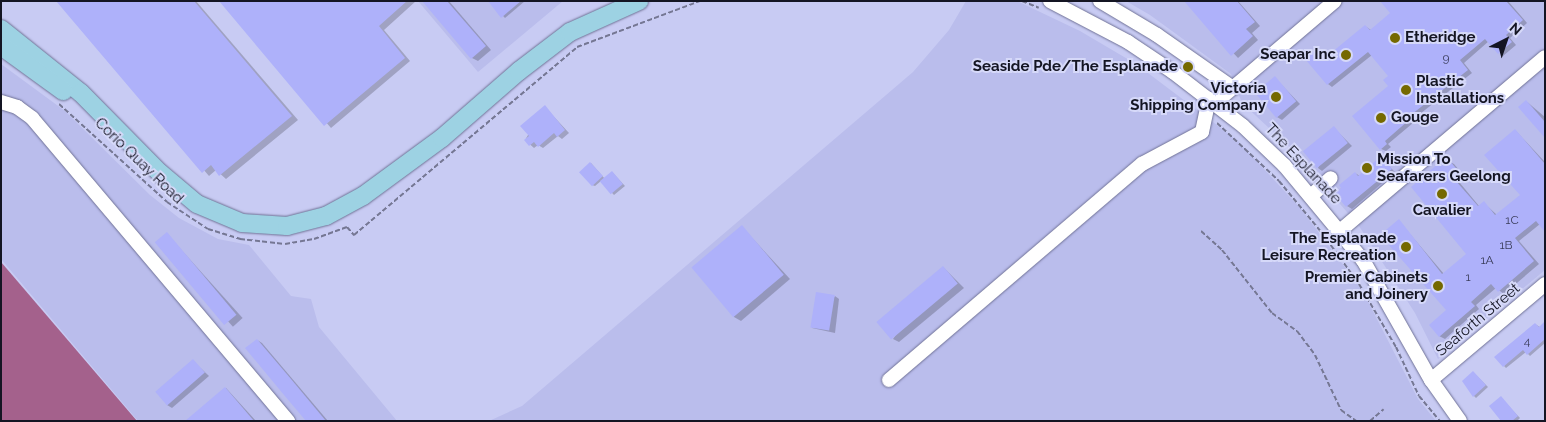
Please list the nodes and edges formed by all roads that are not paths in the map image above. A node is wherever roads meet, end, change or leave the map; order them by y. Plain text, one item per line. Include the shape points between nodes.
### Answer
1 (639, 1) edge
2 (1100, 1) edge
3 (1335, 1) edge
4 (1048, 6) edge
5 (1, 29) edge
6 (1, 46) edge
7 (1545, 57) edge
8 (1233, 88) junction
9 (1212, 101) junction
10 (1, 102) edge
11 (442, 138) junction
12 (1331, 178) dead end
13 (1312, 195) junction
14 (1341, 230) junction
15 (1545, 284) edge
16 (889, 380) dead end
17 (1431, 380) junction
18 (288, 421) edge
19 (1460, 421) edge

1 - 11 main road, Corio Quay Road via 570,32
2 - 8 street via 1157,35
3 - 8 street
4 - 9 street, The Esplanade via 1128,42
5 - 11 main road, Corio Quay Road via 81,93 181,192 209,211 242,222 288,226 326,216 376,187
6 - 11 main road, Corio Quay Road via 90,114 175,199 209,221 244,232 292,234 338,220 398,180
7 - 14 street
8 - 9 street
9 - 13 street, The Esplanade via 1259,140
9 - 16 street via 1202,132 1142,164
10 - 18 street via 17,107 32,118
12 - 13 street
13 - 14 street, The Esplanade
14 - 17 street, The Esplanade via 1374,278
15 - 17 street, Seaforth Street
17 - 19 street, The Esplanade

